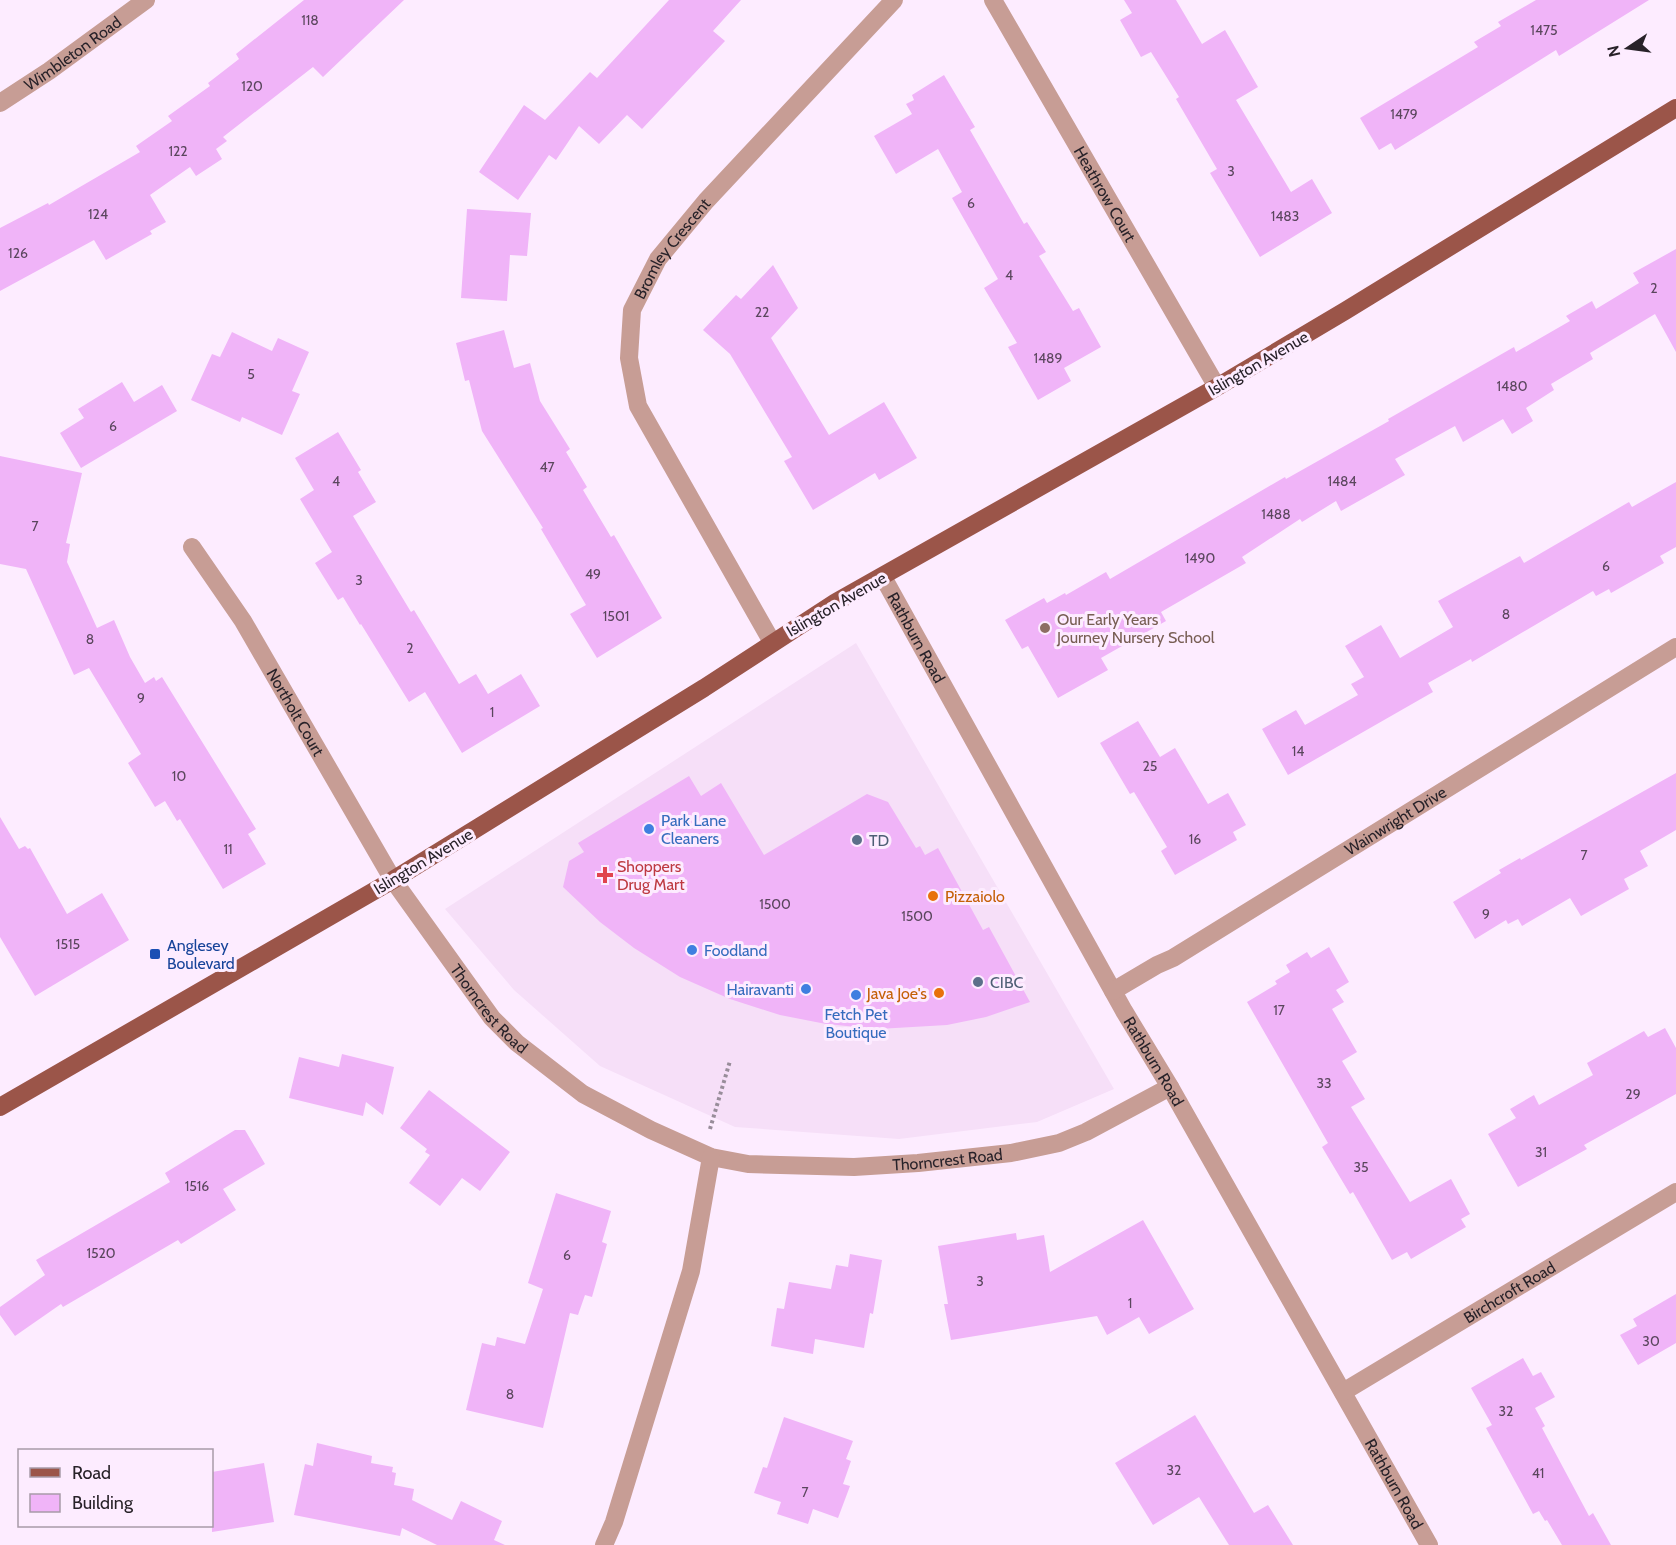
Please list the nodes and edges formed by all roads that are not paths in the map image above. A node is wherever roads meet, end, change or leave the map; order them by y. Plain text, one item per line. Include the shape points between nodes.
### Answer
1 (146, 0) edge
2 (894, 0) edge
3 (993, 0) edge
4 (0, 103) edge
5 (1675, 112) edge
6 (1218, 387) junction
7 (192, 547) dead end
8 (884, 577) junction
9 (772, 642) junction
10 (1676, 648) edge
11 (393, 880) junction
12 (1113, 991) junction
13 (1170, 1087) junction
14 (0, 1107) edge
15 (707, 1154) junction
16 (1676, 1192) edge
17 (1343, 1392) junction
18 (604, 1545) edge
19 (1430, 1545) edge

1 - 4 street, Wimbleton Road
2 - 9 street, Bromley Crescent via 706,201 658,259 632,310 629,358 638,406
3 - 6 street, Heathrow Court
5 - 6 main road, Islington Avenue
6 - 8 main road, Islington Avenue
7 - 11 street, Northolt Court via 243,621
8 - 9 main road, Islington Avenue
8 - 12 street, Rathburn Road
9 - 11 main road, Islington Avenue
10 - 12 street, Wainwright Drive via 1173,958
11 - 14 main road, Islington Avenue
11 - 15 street, Thorncrest Road via 492,1018 517,1043 583,1094
12 - 13 street, Rathburn Road
13 - 15 street, Thorncrest Road via 1086,1132 1059,1143 1011,1153 854,1167 748,1164
13 - 17 street, Rathburn Road
15 - 18 street via 691,1271
16 - 17 street, Birchcroft Road
17 - 19 street, Rathburn Road

